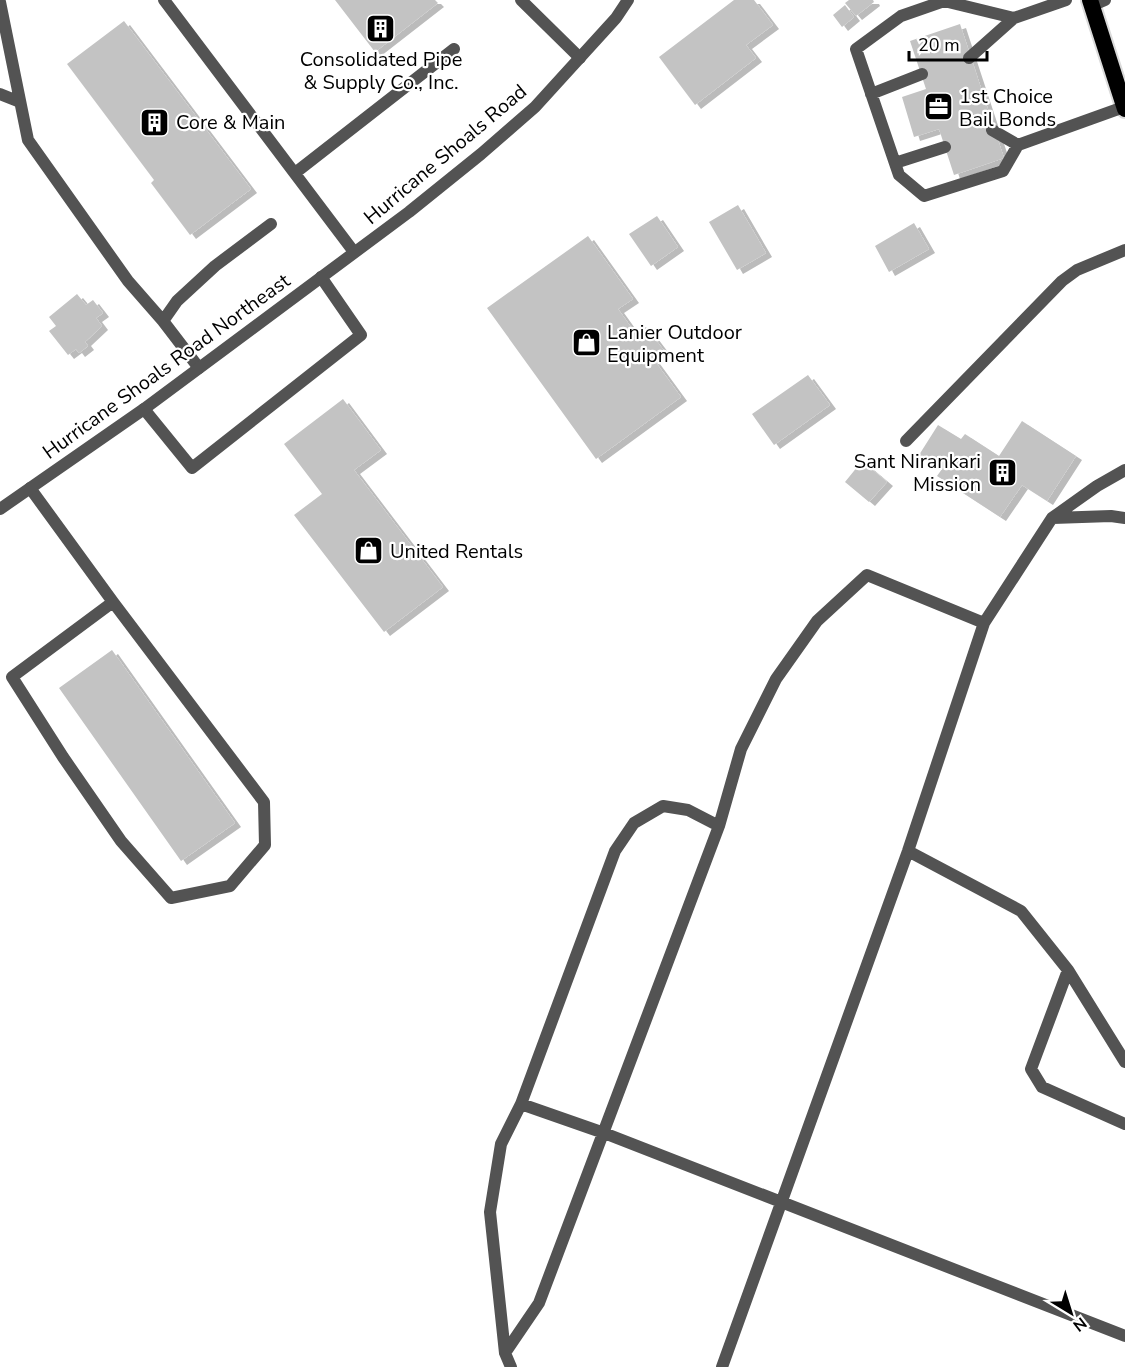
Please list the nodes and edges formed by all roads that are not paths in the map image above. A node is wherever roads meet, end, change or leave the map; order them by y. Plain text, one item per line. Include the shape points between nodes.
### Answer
1 (164, 0) edge
2 (521, 0) edge
3 (628, 0) edge
4 (1066, 0) edge
5 (0, 2) edge
6 (1095, 2) edge
7 (1014, 18) junction
8 (454, 49) dead end
9 (580, 58) junction
10 (969, 58) dead end
11 (922, 75) dead end
12 (0, 94) edge
13 (872, 94) junction
14 (20, 102) junction
15 (1125, 108) edge
16 (992, 130) dead end
17 (1018, 145) junction
18 (945, 147) dead end
19 (895, 163) junction
20 (295, 173) junction
21 (271, 224) dead end
22 (1125, 250) edge
23 (354, 252) junction
24 (321, 277) junction
25 (163, 321) junction
26 (199, 368) junction
27 (144, 409) junction
28 (906, 441) dead end
29 (1125, 470) edge
30 (30, 488) junction
31 (0, 509) edge
32 (1052, 518) junction
33 (1125, 518) edge
34 (113, 602) junction
35 (984, 623) junction
36 (719, 826) junction
37 (908, 851) junction
38 (1068, 970) junction
39 (1125, 1062) edge
40 (521, 1104) junction
41 (1125, 1124) edge
42 (604, 1133) junction
43 (782, 1203) junction
44 (1125, 1336) edge
45 (505, 1353) junction
46 (511, 1367) edge
47 (722, 1367) edge

1 - 20 street
2 - 9 street
3 - 9 street, Hurricane Shoals Road
4 - 7 street
5 - 14 street
6 - 15 highway
7 - 10 street
7 - 13 street via 944,1 901,16 856,49
8 - 20 street
9 - 23 street, Hurricane Shoals Road via 535,107 481,154
11 - 13 street
12 - 14 street
13 - 19 street
14 - 25 street via 28,140 128,281
15 - 17 street
16 - 17 street
17 - 19 street via 1003,171 924,196 899,175
18 - 19 street
20 - 23 street
21 - 25 street via 215,266 177,301
22 - 28 street via 1077,270 1062,281
23 - 24 street, Hurricane Shoals Road Northeast
24 - 26 street, Hurricane Shoals Road Northeast
24 - 27 street via 361,334 192,468
25 - 26 street
26 - 27 street, Hurricane Shoals Road Northeast
27 - 30 street, Hurricane Shoals Road Northeast
29 - 32 street
30 - 31 street, Hurricane Shoals Road Northeast
30 - 34 street
32 - 33 street
32 - 35 street
34 - 34 street via 264,802 265,845 230,886 171,897 121,842 12,677
35 - 36 street via 867,575 817,621 776,679 741,749
35 - 37 street
36 - 40 street via 688,810 663,806 634,823 615,851
36 - 42 street
37 - 38 street via 1021,911
37 - 43 street
38 - 39 street
38 - 41 street via 1031,1069 1042,1087
40 - 42 street
40 - 45 street via 501,1144 490,1212
42 - 43 street
42 - 45 street via 539,1303
43 - 44 street
43 - 47 street
45 - 46 street

